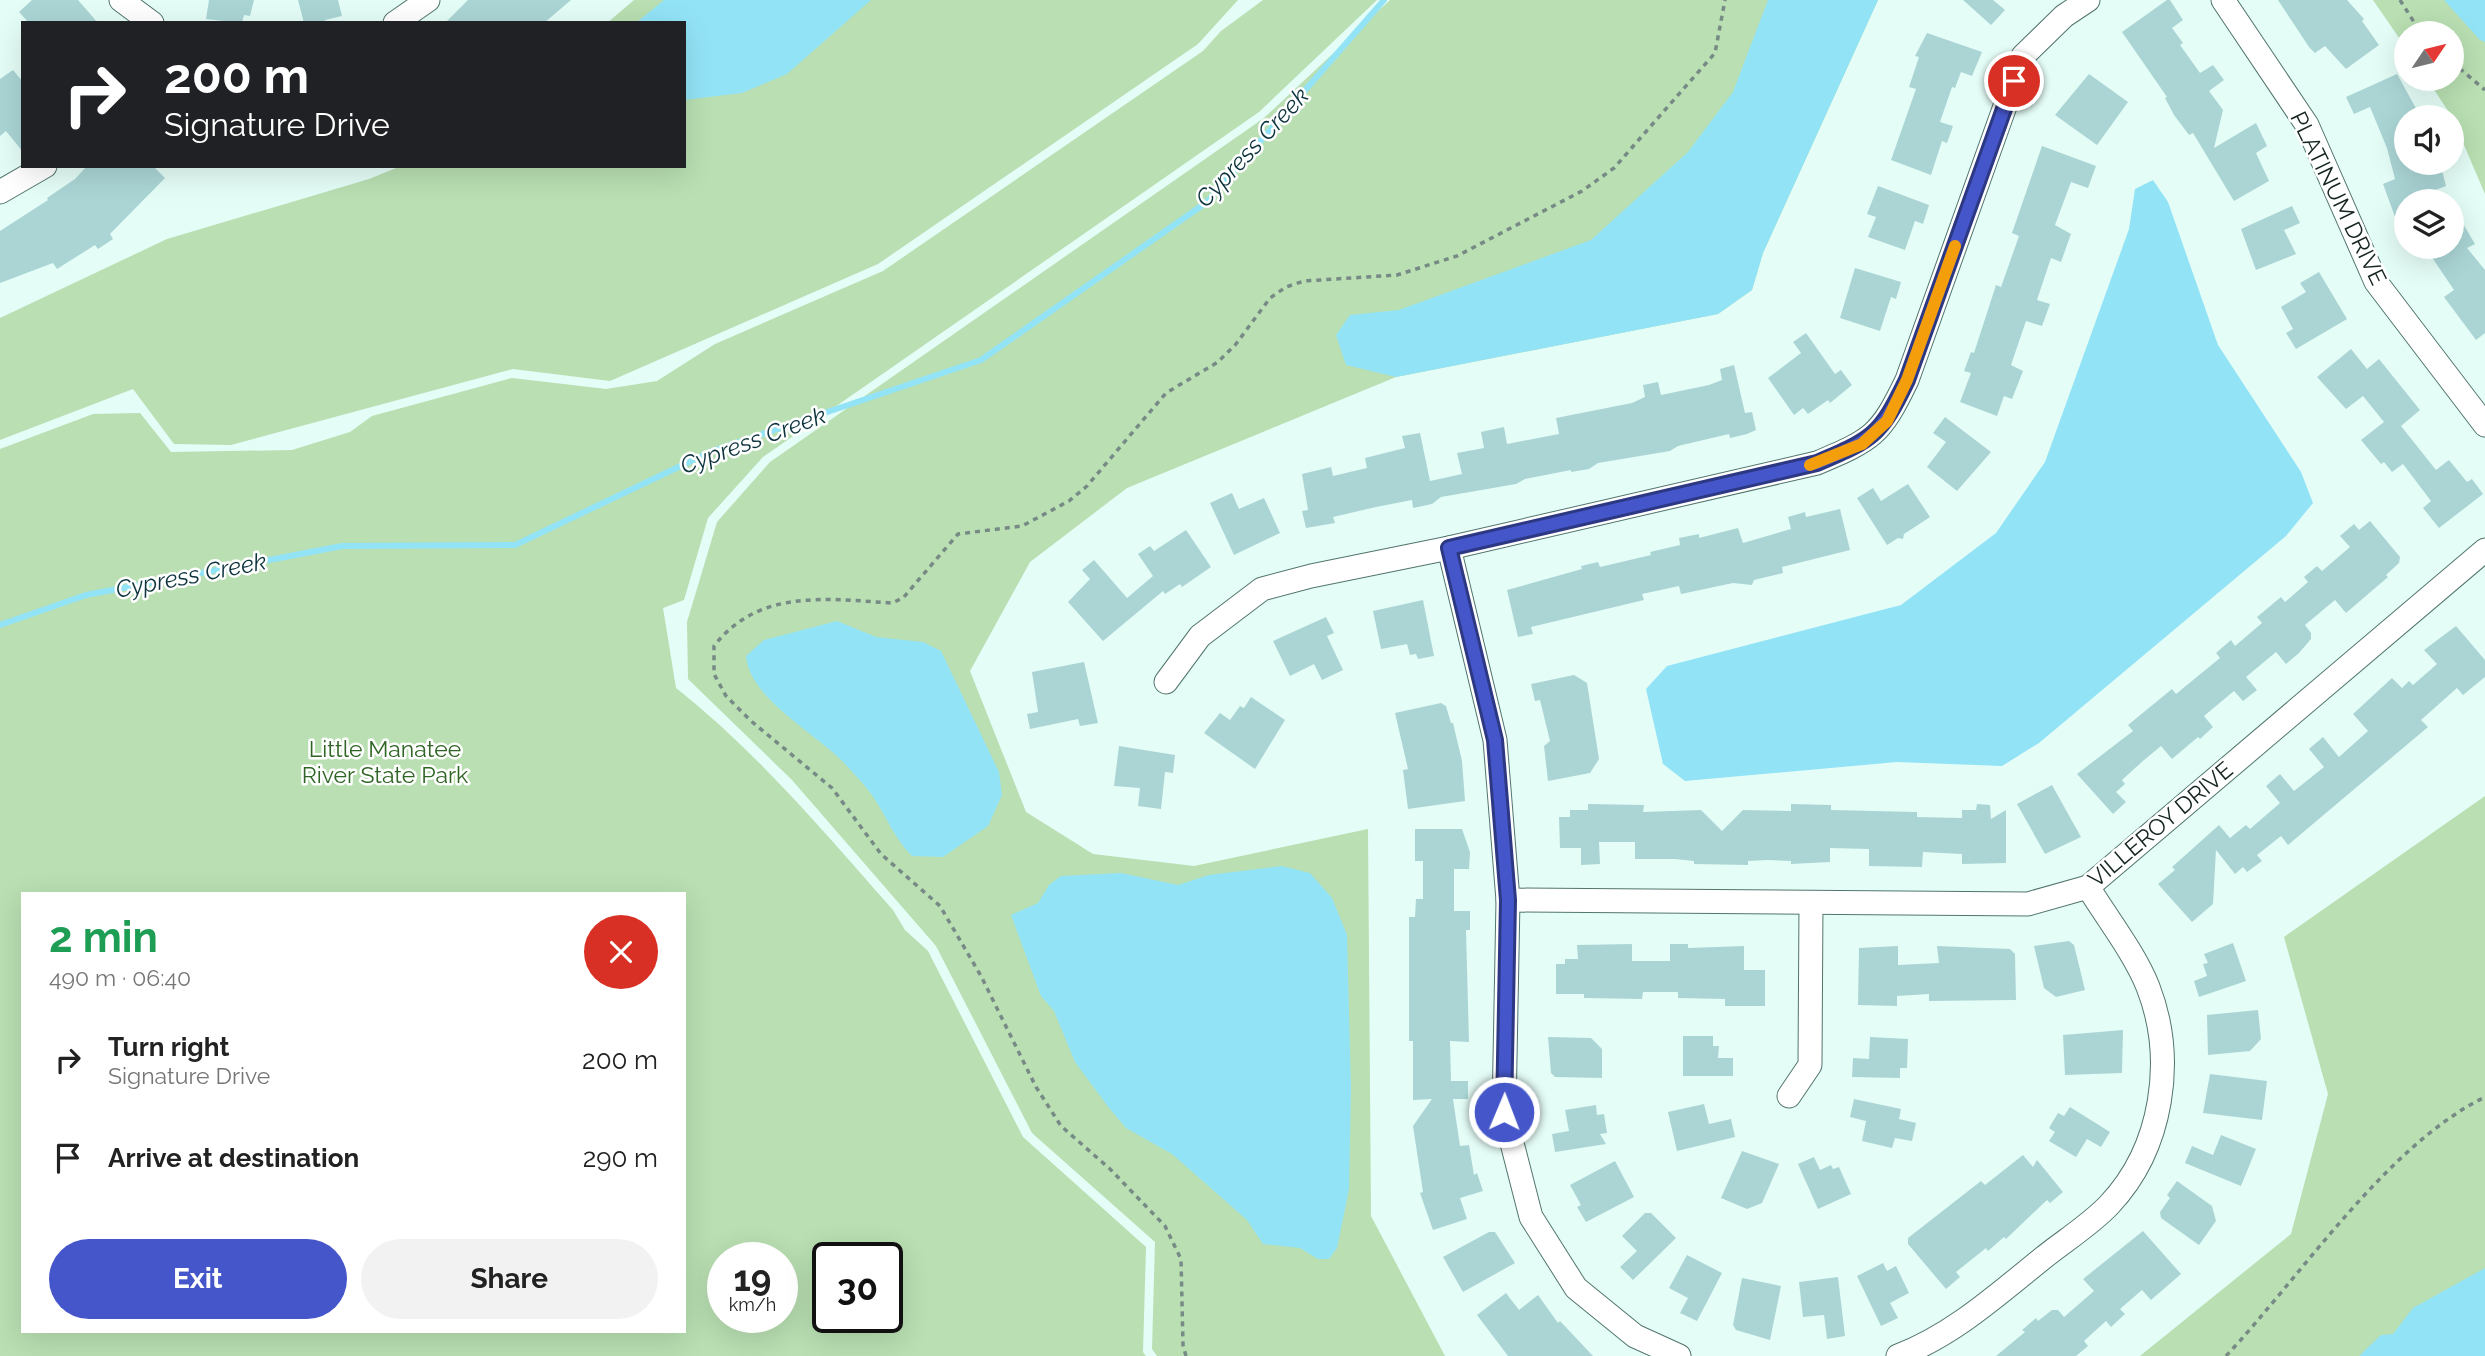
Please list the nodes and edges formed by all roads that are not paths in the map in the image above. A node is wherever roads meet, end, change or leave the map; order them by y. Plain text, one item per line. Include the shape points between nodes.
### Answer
1 (121, 0) edge
2 (428, 0) edge
3 (2088, 0) edge
4 (2223, 0) edge
5 (149, 21) edge
6 (398, 21) edge
7 (42, 168) edge
8 (0, 192) edge
9 (2485, 425) edge
10 (1449, 548) junction
11 (2485, 550) edge
12 (1166, 682) dead end
13 (2088, 887) junction
14 (1508, 900) junction
15 (1811, 903) junction
16 (1789, 1096) dead end
17 (1679, 1356) edge
18 (1898, 1356) edge

1 - 5 street
2 - 6 street
3 - 10 street via 2064,16 2024,56 1907,380 1887,421 1862,444 1817,463
4 - 9 street, PLATINUM DRIVE via 2307,125 2376,282
7 - 8 street
10 - 12 street via 1262,589 1200,636
10 - 14 street via 1495,740
11 - 13 street, VILLEROY DRIVE
13 - 15 street, VILLEROY DRIVE via 2028,904
13 - 18 street via 2148,986 2163,1044 2160,1105 2144,1158 2109,1205 1970,1317 1922,1347
14 - 15 street, VILLEROY DRIVE
14 - 17 street via 1504,1112 1531,1217 1576,1288 1635,1336
15 - 16 street via 1810,1065

